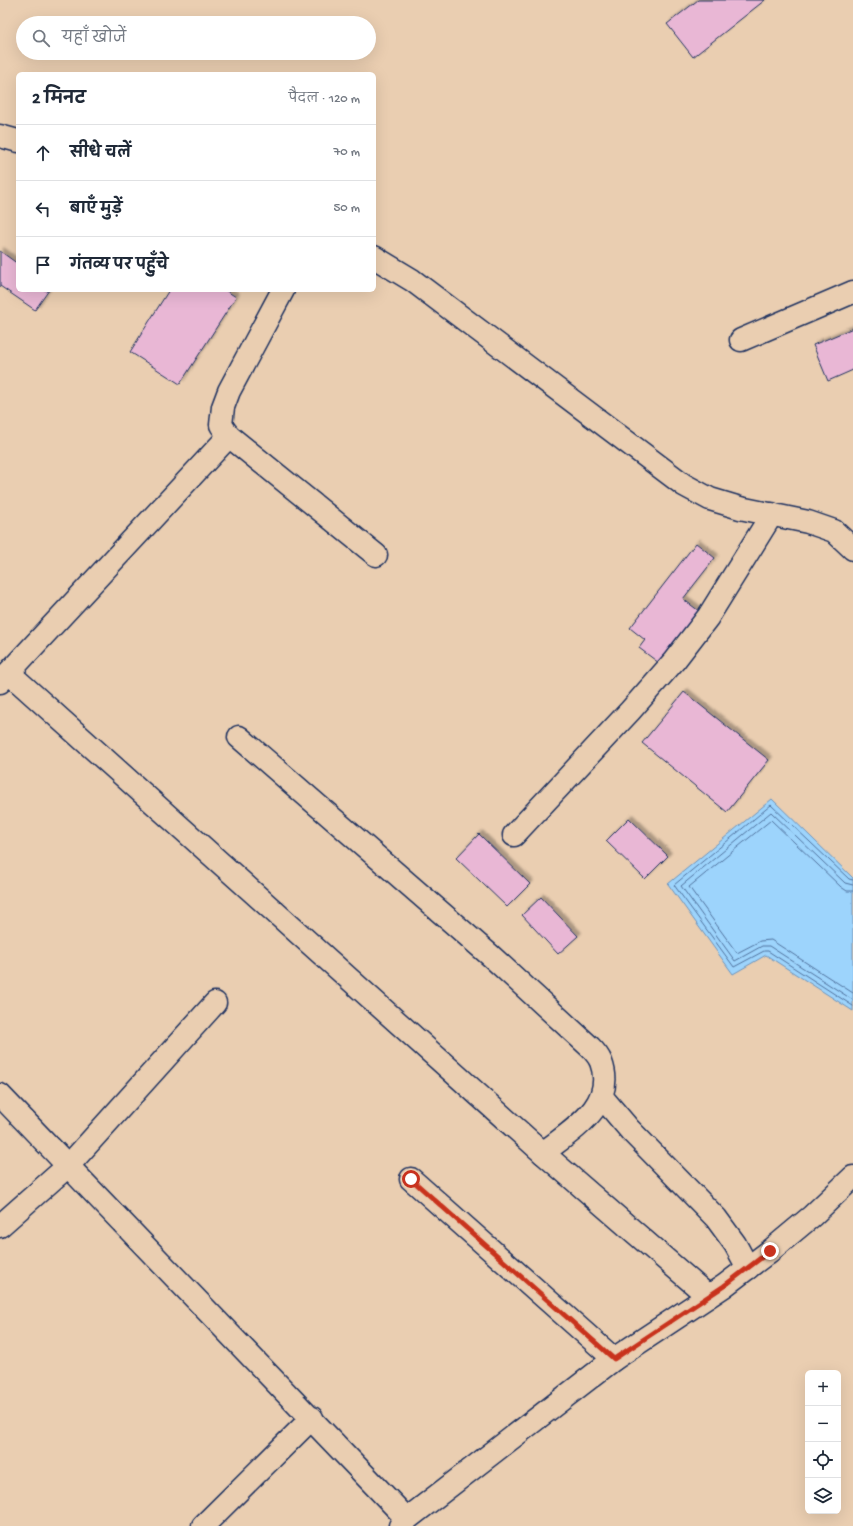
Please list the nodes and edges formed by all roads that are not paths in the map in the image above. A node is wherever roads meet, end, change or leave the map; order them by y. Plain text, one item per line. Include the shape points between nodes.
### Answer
1 (0, 136) edge
2 (16, 140) edge
3 (376, 258) edge
4 (282, 292) edge
5 (853, 292) edge
6 (741, 340) dead end
7 (228, 436) junction
8 (772, 514) junction
9 (853, 549) edge
10 (376, 555) dead end
11 (4, 678) edge
12 (239, 737) dead end
13 (514, 835) dead end
14 (214, 1003) dead end
15 (0, 1095) edge
16 (602, 1097) junction
17 (543, 1153) junction
18 (69, 1165) junction
19 (853, 1177) edge
20 (411, 1179) dead end
21 (0, 1226) edge
22 (748, 1268) junction
23 (708, 1296) junction
24 (614, 1359) junction
25 (312, 1418) junction
26 (404, 1522) edge
27 (203, 1526) edge

1 - 2 street
3 - 8 street via 412,280 684,485 710,499
4 - 7 street via 229,391 221,425
5 - 6 street
7 - 10 street
7 - 11 street
8 - 9 street via 834,531
8 - 13 street via 708,617 674,661
11 - 17 street
12 - 16 street via 491,956 590,1047 600,1060 605,1077
14 - 18 street
15 - 18 street
16 - 17 street via 588,1116
16 - 22 street via 630,1130 716,1218
17 - 23 street
18 - 21 street
18 - 25 street
19 - 22 street via 812,1216
20 - 24 street
22 - 23 street
23 - 24 street
24 - 26 street
25 - 26 street
25 - 27 street

